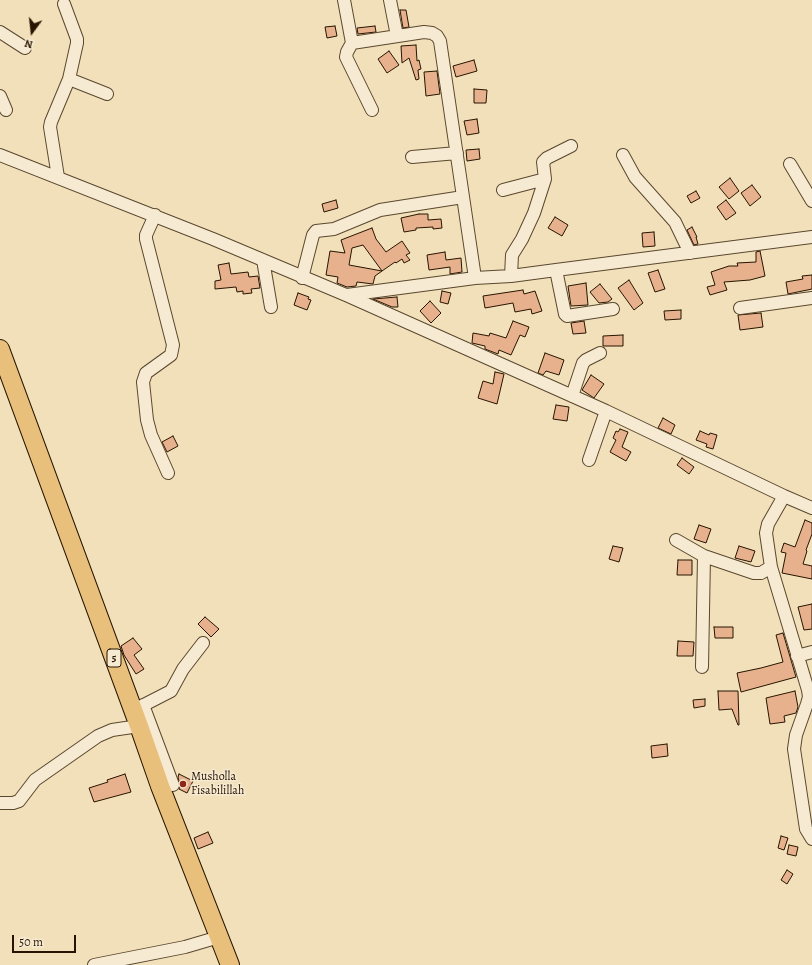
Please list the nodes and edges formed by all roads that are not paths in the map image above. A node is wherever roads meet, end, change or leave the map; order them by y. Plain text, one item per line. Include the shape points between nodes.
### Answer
1 (344, 0) edge
2 (390, 0) edge
3 (64, 4) dead end
4 (0, 32) edge
5 (397, 36) junction
6 (352, 43) junction
7 (25, 48) dead end
8 (69, 79) junction
9 (106, 94) dead end
10 (0, 96) edge
11 (6, 110) dead end
12 (372, 110) dead end
13 (571, 146) dead end
14 (457, 153) junction
15 (623, 154) dead end
16 (0, 155) edge
17 (412, 157) dead end
18 (790, 164) dead end
19 (58, 177) junction
20 (545, 178) junction
21 (503, 190) dead end
22 (463, 197) junction
23 (812, 201) edge
24 (155, 215) junction
25 (812, 237) edge
26 (690, 253) junction
27 (263, 260) junction
28 (556, 270) junction
29 (511, 276) junction
30 (302, 278) junction
31 (475, 278) junction
32 (346, 295) junction
33 (812, 298) edge
34 (271, 307) dead end
35 (740, 308) dead end
36 (613, 309) dead end
37 (0, 349) edge
38 (600, 353) dead end
39 (572, 396) junction
40 (606, 411) junction
41 (589, 460) dead end
42 (168, 473) dead end
43 (784, 496) junction
44 (812, 508) edge
45 (676, 540) dead end
46 (704, 556) junction
47 (772, 567) junction
48 (203, 643) dead end
49 (812, 652) edge
50 (797, 656) junction
51 (702, 667) dead end
52 (139, 714) junction
53 (174, 785) dead end
54 (0, 803) edge
55 (812, 839) edge
56 (219, 937) junction
57 (94, 965) edge
58 (230, 965) edge

1 - 6 street
2 - 5 street
3 - 8 street via 77,43
4 - 7 street
5 - 6 street
5 - 14 street via 424,32 437,36 440,41
6 - 12 street via 346,57
8 - 9 street
8 - 19 street via 50,127
10 - 11 street
13 - 20 street via 543,162
14 - 17 street
14 - 22 street
15 - 26 street via 634,177 674,222
16 - 19 street
18 - 23 street
19 - 24 street
20 - 21 street
20 - 29 street via 534,213 512,255
22 - 30 street via 380,210 337,228 316,231
22 - 31 street
24 - 27 street
24 - 42 street via 146,239 173,345 171,355 146,373 143,382 151,435
25 - 26 street
26 - 28 street
27 - 30 street
27 - 34 street
28 - 29 street
28 - 36 street via 567,316
29 - 31 street
30 - 32 street
31 - 32 street
32 - 39 street
33 - 35 street
37 - 52 highway, 5
38 - 39 street via 583,363
39 - 40 street
40 - 41 street
40 - 43 street
43 - 44 street
43 - 47 street via 766,528
45 - 46 street
46 - 47 street via 754,573 761,573
46 - 51 street
47 - 50 street
48 - 52 street via 183,669 171,691
49 - 50 street
50 - 55 street via 809,697 794,749 806,829
52 - 53 street
52 - 54 street via 98,736 35,780 19,801
52 - 56 highway, 5 via 160,786
56 - 57 street via 185,947
56 - 58 highway, 5

